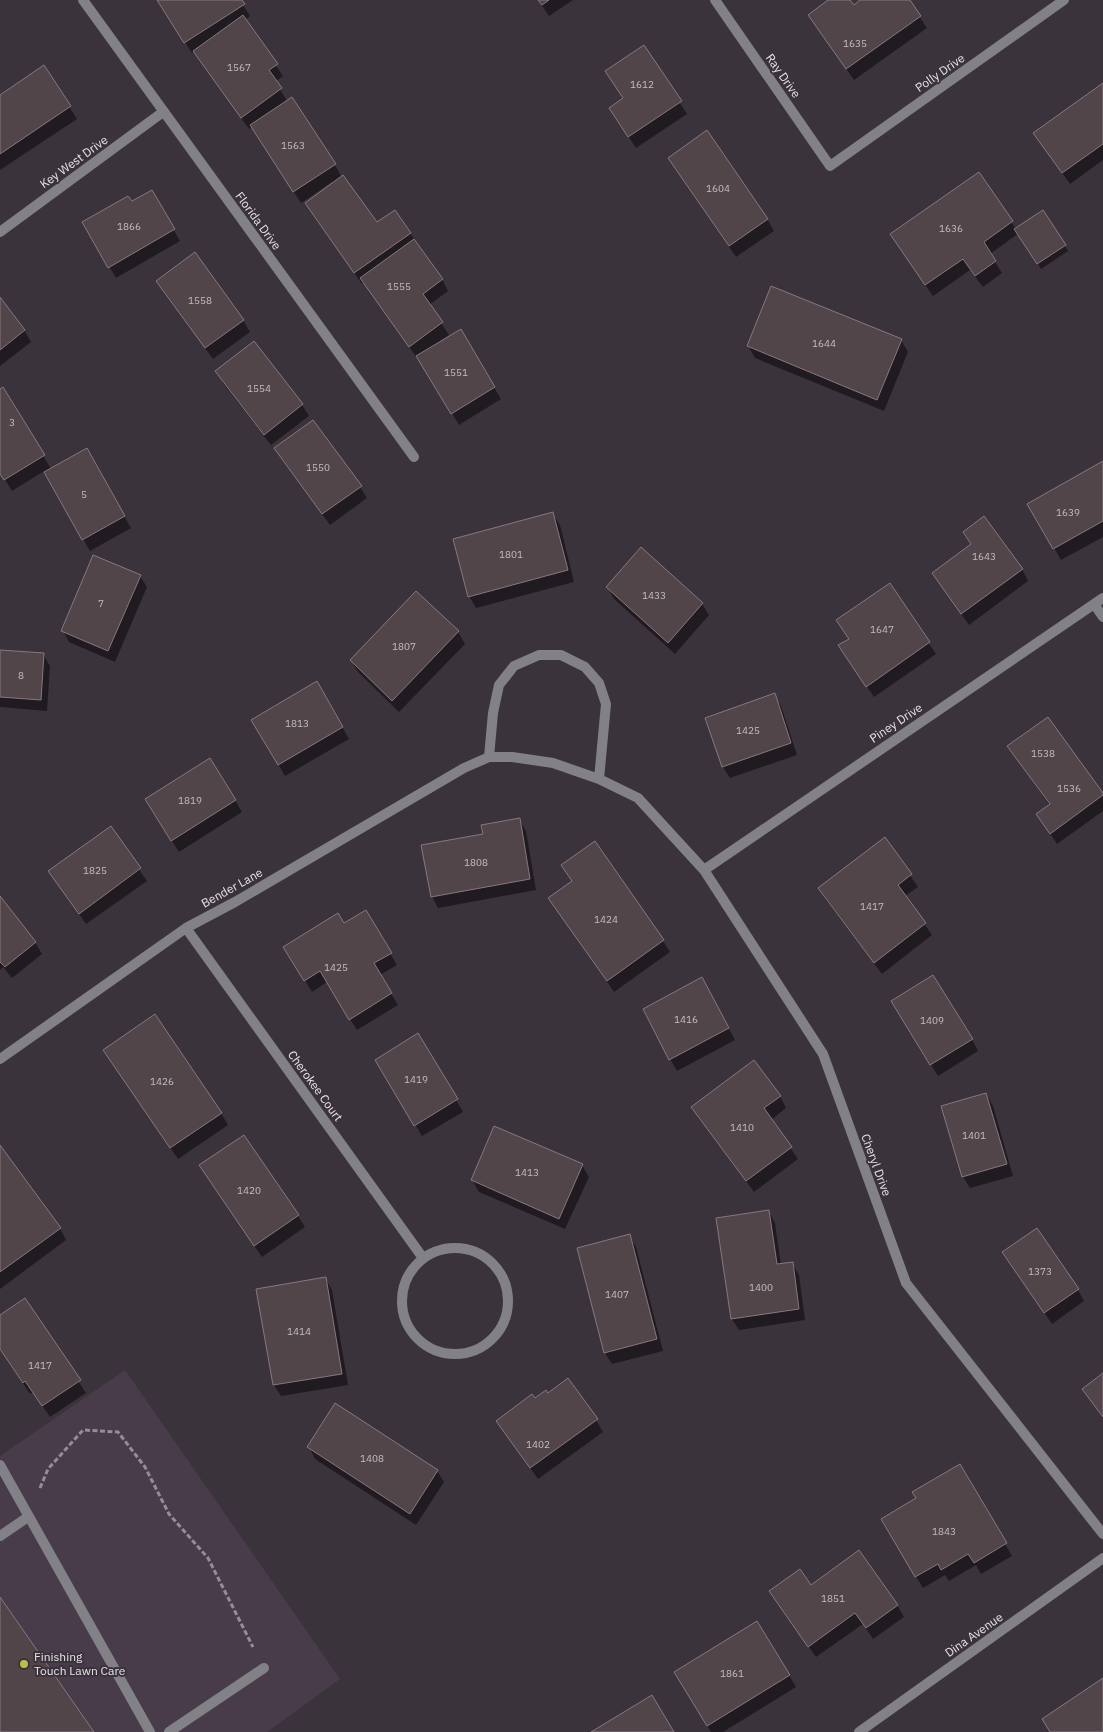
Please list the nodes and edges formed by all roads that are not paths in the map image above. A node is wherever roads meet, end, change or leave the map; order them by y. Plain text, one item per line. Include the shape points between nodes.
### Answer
1 (83, 0) edge
2 (715, 0) edge
3 (1064, 0) edge
4 (163, 112) junction
5 (830, 166) joint
6 (0, 232) edge
7 (414, 457) dead end
8 (1103, 598) edge
9 (1094, 604) junction
10 (1103, 617) edge
11 (489, 757) junction
12 (599, 779) junction
13 (638, 798) joint
14 (704, 870) junction
15 (186, 928) junction
16 (0, 1059) edge
17 (423, 1258) junction
18 (0, 1465) edge
19 (28, 1517) junction
20 (1103, 1534) edge
21 (0, 1536) edge
22 (1103, 1558) edge
23 (264, 1668) road end
24 (150, 1732) edge
25 (169, 1732) edge
26 (859, 1732) edge

1 - 4 street, Florida Drive
2 - 5 street, Ray Drive
3 - 5 street, Polly Drive
4 - 6 street, Key West Drive
4 - 7 street, Florida Drive
8 - 9 street, Piney Drive
9 - 10 street
9 - 14 street, Piney Drive
11 - 12 street, Bender Lane via 553,763
11 - 12 street via 492,713 499,685 514,666 538,655 561,655 585,667 599,683 606,704
11 - 15 street, Bender Lane via 464,768
12 - 13 street, Bender Lane
13 - 14 street, Cheryl Drive
14 - 20 street, Cheryl Drive via 823,1054 906,1282
15 - 16 street, Bender Lane
15 - 17 street, Cherokee Court
17 - 17 street via 440,1249 460,1247 479,1253 495,1264 505,1281 508,1300 505,1320 479,1349 460,1354 441,1352 423,1344 410,1329 403,1310 403,1291 410,1272
18 - 19 street
19 - 21 street
19 - 24 street
22 - 26 street, Dina Avenue
23 - 25 street

